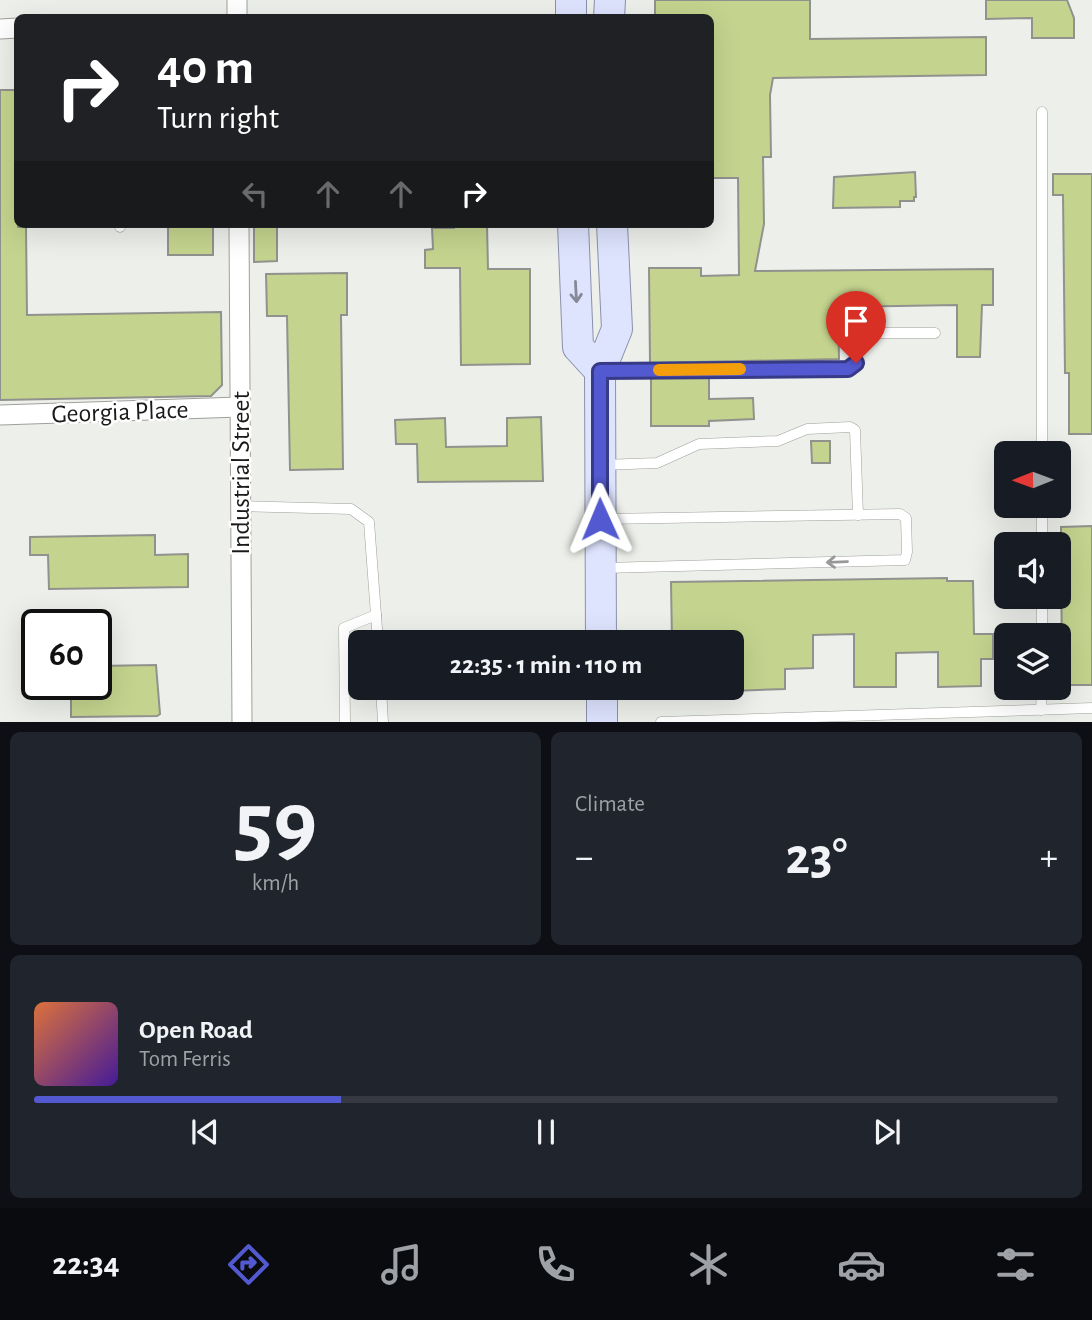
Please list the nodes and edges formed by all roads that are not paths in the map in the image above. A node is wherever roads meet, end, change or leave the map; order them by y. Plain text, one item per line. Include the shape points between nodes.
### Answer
1 (1042, 112) dead end
2 (239, 228) edge
3 (573, 228) edge
4 (612, 228) edge
5 (935, 333) dead end
6 (600, 371) junction
7 (240, 407) junction
8 (0, 415) edge
9 (1042, 441) edge
10 (599, 465) junction
11 (240, 506) junction
12 (858, 515) junction
13 (600, 519) junction
14 (600, 568) junction
15 (376, 615) junction
16 (377, 630) edge
17 (601, 630) edge
18 (382, 700) edge
19 (602, 700) edge
20 (1041, 700) edge
21 (1092, 708) edge
22 (1041, 710) junction
23 (242, 722) edge
24 (345, 722) edge
25 (383, 722) edge
26 (602, 722) edge
27 (661, 722) edge

1 - 9 lane
2 - 7 street, Industrial Street
3 -> 6 main road via 578,347
4 - 6 main road via 617,328
5 - 6 lane via 861,333 856,363 848,369
6 - 10 main road
7 - 8 street, Georgia Place
7 - 11 street, Industrial Street
10 - 12 lane via 657,463 699,444 778,441 807,429 850,428 855,430
10 - 13 main road
11 - 15 lane via 351,509 369,522
11 - 23 street, Industrial Street
12 - 13 lane
12 -> 14 lane via 903,515 905,560
13 - 14 main road
14 - 17 main road
15 - 16 lane
15 - 24 lane via 344,628
18 - 25 lane
19 - 26 main road
20 - 22 lane
21 - 22 lane
22 - 27 lane

